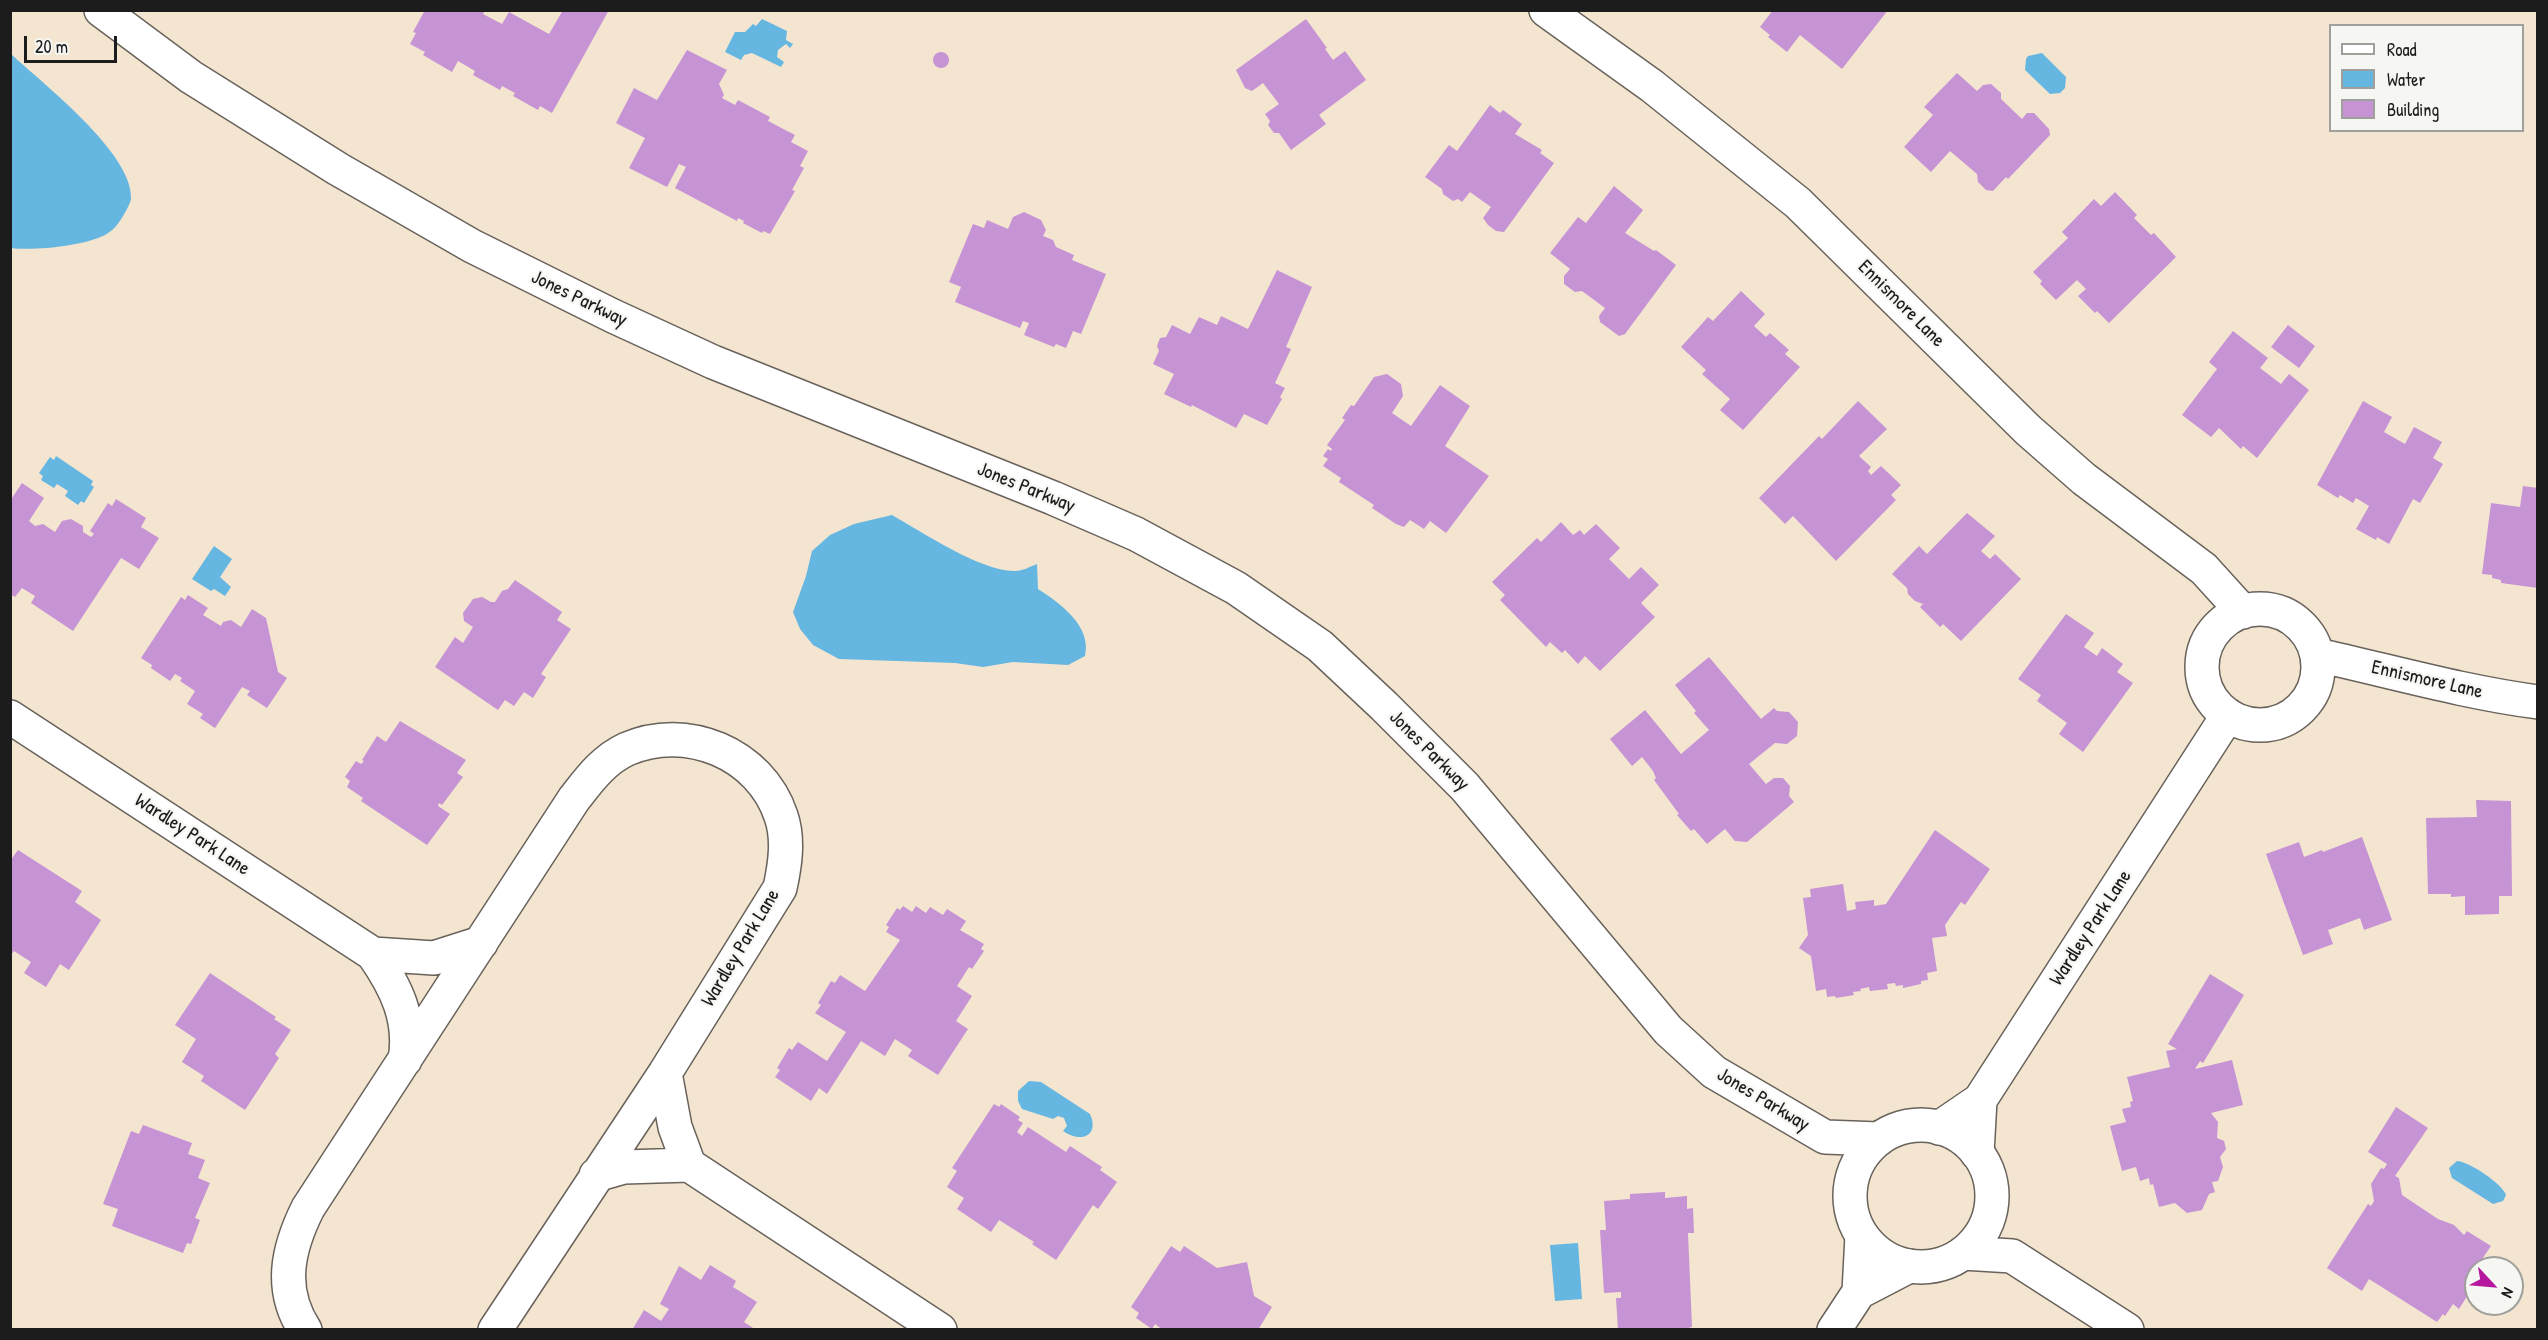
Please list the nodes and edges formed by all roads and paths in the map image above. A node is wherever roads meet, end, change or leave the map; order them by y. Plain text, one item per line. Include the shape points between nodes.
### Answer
1 (101, 10) edge
2 (1546, 10) edge
3 (2243, 612) junction
4 (2317, 656) junction
5 (2538, 702) edge
6 (2228, 715) junction
7 (10, 717) edge
8 (481, 943) junction
9 (373, 954) junction
10 (405, 1060) junction
11 (665, 1073) junction
12 (1980, 1100) junction
13 (1939, 1128) junction
14 (1825, 1137) junction
15 (1879, 1139) junction
16 (1977, 1153) junction
17 (689, 1166) junction
18 (596, 1175) junction
19 (1852, 1180) junction
20 (1991, 1206) junction
21 (1862, 1236) junction
22 (1963, 1253) junction
23 (2012, 1256) junction
24 (1910, 1266) junction
25 (1859, 1292) junction
26 (305, 1329) edge
27 (495, 1329) edge
28 (940, 1329) edge
29 (1834, 1329) edge
30 (2127, 1329) edge

1 - 14 street, Jones Parkway via 191,77 338,169 472,246 713,362 1136,534 1236,588 1320,646 1466,787 1668,1030 1714,1072
2 - 3 street, Ennismore Lane via 1652,86 1798,203 2028,430 2085,479 2204,569
3 - 4 street via 2274,610 2292,617 2306,630
3 - 6 street via 2219,625 2208,641 2203,661 2204,680 2211,698
4 - 5 street, Ennismore Lane
4 - 6 street via 2316,684 2308,700 2294,714 2259,725
6 - 12 street, Wardley Park Lane
7 - 9 street, Wardley Park Lane
8 - 9 street, Wardley Park Lane via 434,958
8 - 10 street, Wardley Park Lane
8 - 11 street, Wardley Park Lane via 574,799 608,761 627,749 661,739 695,741 739,760 764,785 781,816 784,869 780,888
9 - 10 street, Wardley Park Lane via 391,980 405,1014
10 - 26 street, Wardley Park Lane via 308,1208 294,1237 288,1280 295,1311
11 - 17 street via 675,1127
11 - 18 street, Wardley Park Lane
12 - 13 street, Wardley Park Lane
12 - 16 street
13 - 15 street via 1902,1128
13 - 16 street via 1961,1138
14 - 15 street, Jones Parkway
14 - 19 street, Jones Parkway
15 - 19 street via 1863,1156
16 - 20 street via 1989,1179
17 - 18 street via 624,1167
17 - 28 street
18 - 27 street, Wardley Park Lane
19 - 21 street via 1852,1214
20 - 22 street via 1984,1229
20 - 23 street
21 - 24 street via 1879,1254
21 - 25 street
22 - 23 street
22 - 24 street via 1932,1267
23 - 30 street
24 - 25 street
25 - 29 street

